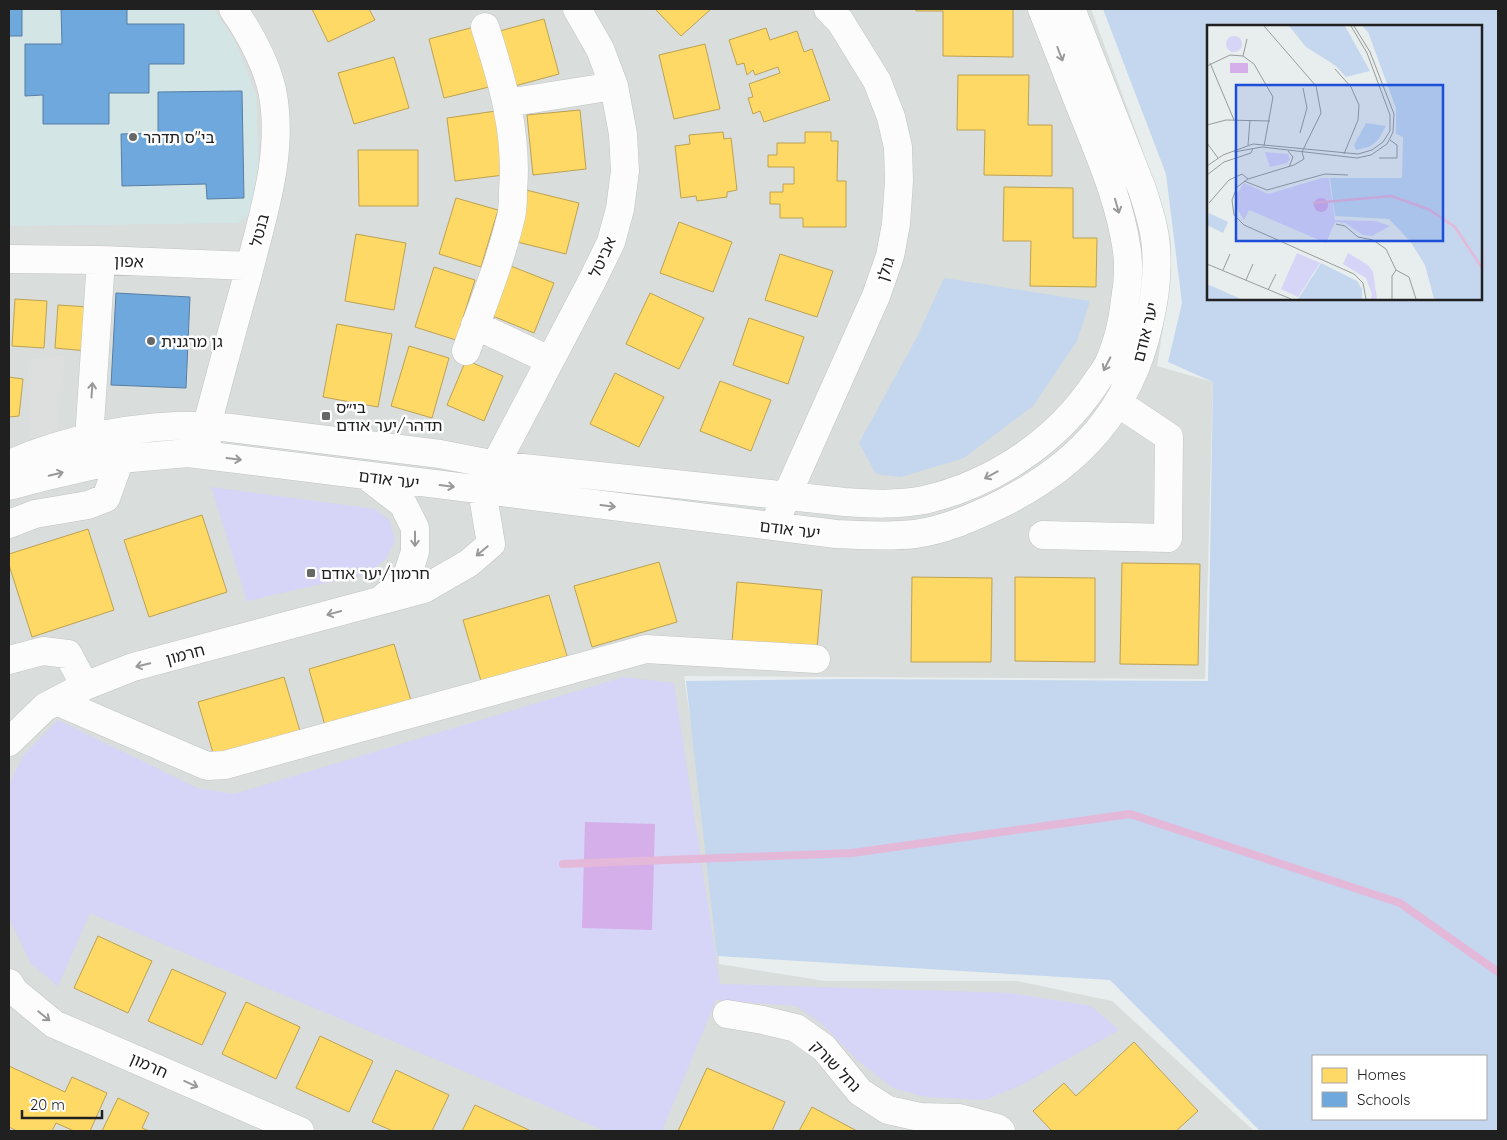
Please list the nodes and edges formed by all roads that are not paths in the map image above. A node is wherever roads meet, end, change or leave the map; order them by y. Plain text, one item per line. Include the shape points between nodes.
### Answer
1 (233, 9) edge
2 (577, 9) edge
3 (828, 9) edge
4 (1042, 9) edge
5 (1071, 9) edge
6 (485, 27) dead end
7 (614, 86) junction
8 (507, 103) junction
9 (9, 259) edge
10 (101, 260) junction
11 (250, 266) junction
12 (475, 325) junction
13 (466, 351) dead end
14 (549, 360) junction
15 (1118, 403) junction
16 (207, 425) junction
17 (89, 439) junction
18 (206, 456) junction
19 (120, 460) junction
20 (9, 464) edge
21 (496, 465) junction
22 (367, 476) junction
23 (9, 486) edge
24 (482, 490) junction
25 (786, 497) junction
26 (9, 524) edge
27 (773, 526) junction
28 (1043, 535) dead end
29 (379, 601) junction
30 (816, 659) dead end
31 (9, 660) edge
32 (85, 686) junction
33 (56, 701) junction
34 (9, 742) edge
35 (9, 983) edge
36 (727, 1014) dead end
37 (300, 1131) edge
38 (1001, 1131) edge

1 - 11 street, בנטל via 263,58 276,122 265,208
2 - 7 street, אביטל via 600,49
3 - 25 street, גולן via 840,21 877,81 891,117 898,146 896,224 890,256 876,296
4 -> 25 street, יער אודם via 1108,176 1122,223 1128,279 1117,341 1108,366 1072,415 1048,438 1019,459 957,490 923,500 887,505
5 - 15 street, יער אודם via 1142,189 1156,247 1157,277 1145,342 1134,375
6 - 8 street
7 - 8 street
7 - 14 street, אביטל via 623,134 620,209 611,242
8 - 12 street via 513,131 515,174 512,215
9 - 10 street, אפון
10 - 11 street, אפון
17 -> 10 street
11 - 16 street, בנטל
12 - 13 street
12 - 14 street
14 - 21 street, אביטל
15 - 27 street, יער אודם via 1097,434 1049,476 1016,497 950,526 916,534 878,536
15 - 28 street via 1169,437 1168,538
16 - 17 street, יער אודם via 155,427
16 - 18 street, בנטל
16 - 21 street, יער אודם via 440,454
17 - 20 street, יער אודם via 55,446
18 - 19 street, יער אודם via 188,453
18 -> 22 street, יער אודם
23 -> 19 street, יער אודם
19 - 26 street via 106,498 88,505 35,514
21 - 24 street, אביטל
21 - 25 street, יער אודם
22 -> 24 street, יער אודם
22 -> 29 street, חרמון via 402,504 415,528 415,552 406,579
24 -> 27 street, יער אודם
24 -> 29 street, חרמון via 491,544 469,563 424,589
25 - 27 street, גולן
29 -> 32 street, חרמון via 133,667
30 - 33 street via 646,649 216,766 207,766
31 - 32 street via 43,651 68,654
32 - 33 street, חרמון
33 - 34 street, חרמון via 45,707
35 -> 37 street, חרמון via 14,991 54,1024
36 - 38 street, נחל שורק via 796,1028 824,1048 860,1092 888,1110 920,1117 959,1118

